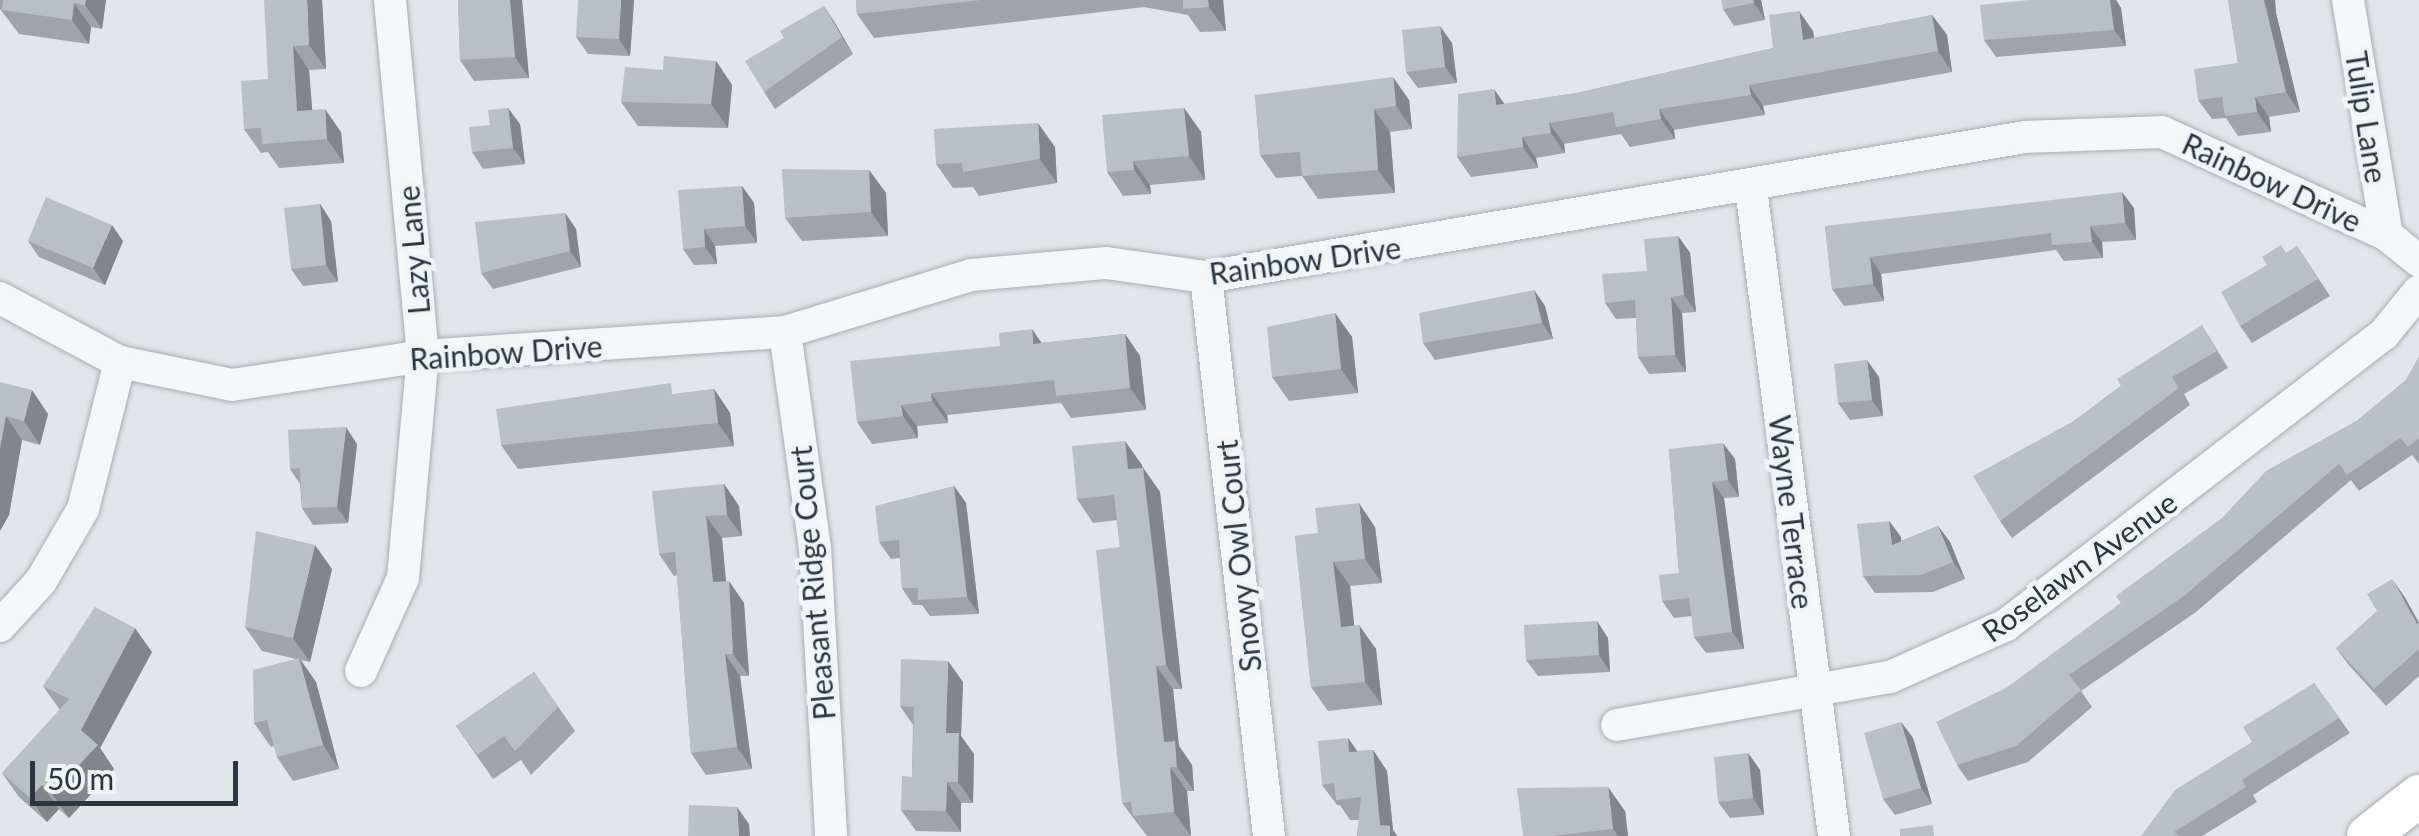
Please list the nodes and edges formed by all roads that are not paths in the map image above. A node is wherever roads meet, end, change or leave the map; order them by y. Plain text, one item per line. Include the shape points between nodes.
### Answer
1 (390, 0) edge
2 (2348, 0) edge
3 (1751, 188) junction
4 (2386, 235) junction
5 (2419, 261) edge
6 (1206, 277) junction
7 (2419, 291) edge
8 (0, 298) edge
9 (785, 332) junction
10 (423, 356) junction
11 (120, 362) junction
12 (0, 626) edge
13 (361, 671) dead end
14 (1816, 696) junction
15 (1618, 726) dead end
16 (2419, 796) edge
17 (2370, 835) edge
18 (831, 836) edge
19 (1269, 836) edge
20 (1834, 836) edge

1 - 10 street, Lazy Lane
2 - 4 street, Tulip Lane
3 - 4 street, Rainbow Drive via 2024,137 2162,132
3 - 6 street, Rainbow Drive
3 - 14 street, Wayne Terrace
4 - 5 street, Rainbow Drive
6 - 9 street, Rainbow Drive via 1106,263 972,275
6 - 19 street, Snowy Owl Court
7 - 14 street, Roselawn Avenue via 2384,334 2028,610 1960,650
8 - 11 street, Rainbow Drive
9 - 10 street, Rainbow Drive
9 - 18 street, Pleasant Ridge Court via 816,546
10 - 11 street, Rainbow Drive via 232,384
10 - 13 street, Lazy Lane via 403,578
11 - 12 street via 84,508 41,580
14 - 15 street, Roselawn Avenue
14 - 20 street, Wayne Terrace
16 - 17 main road

